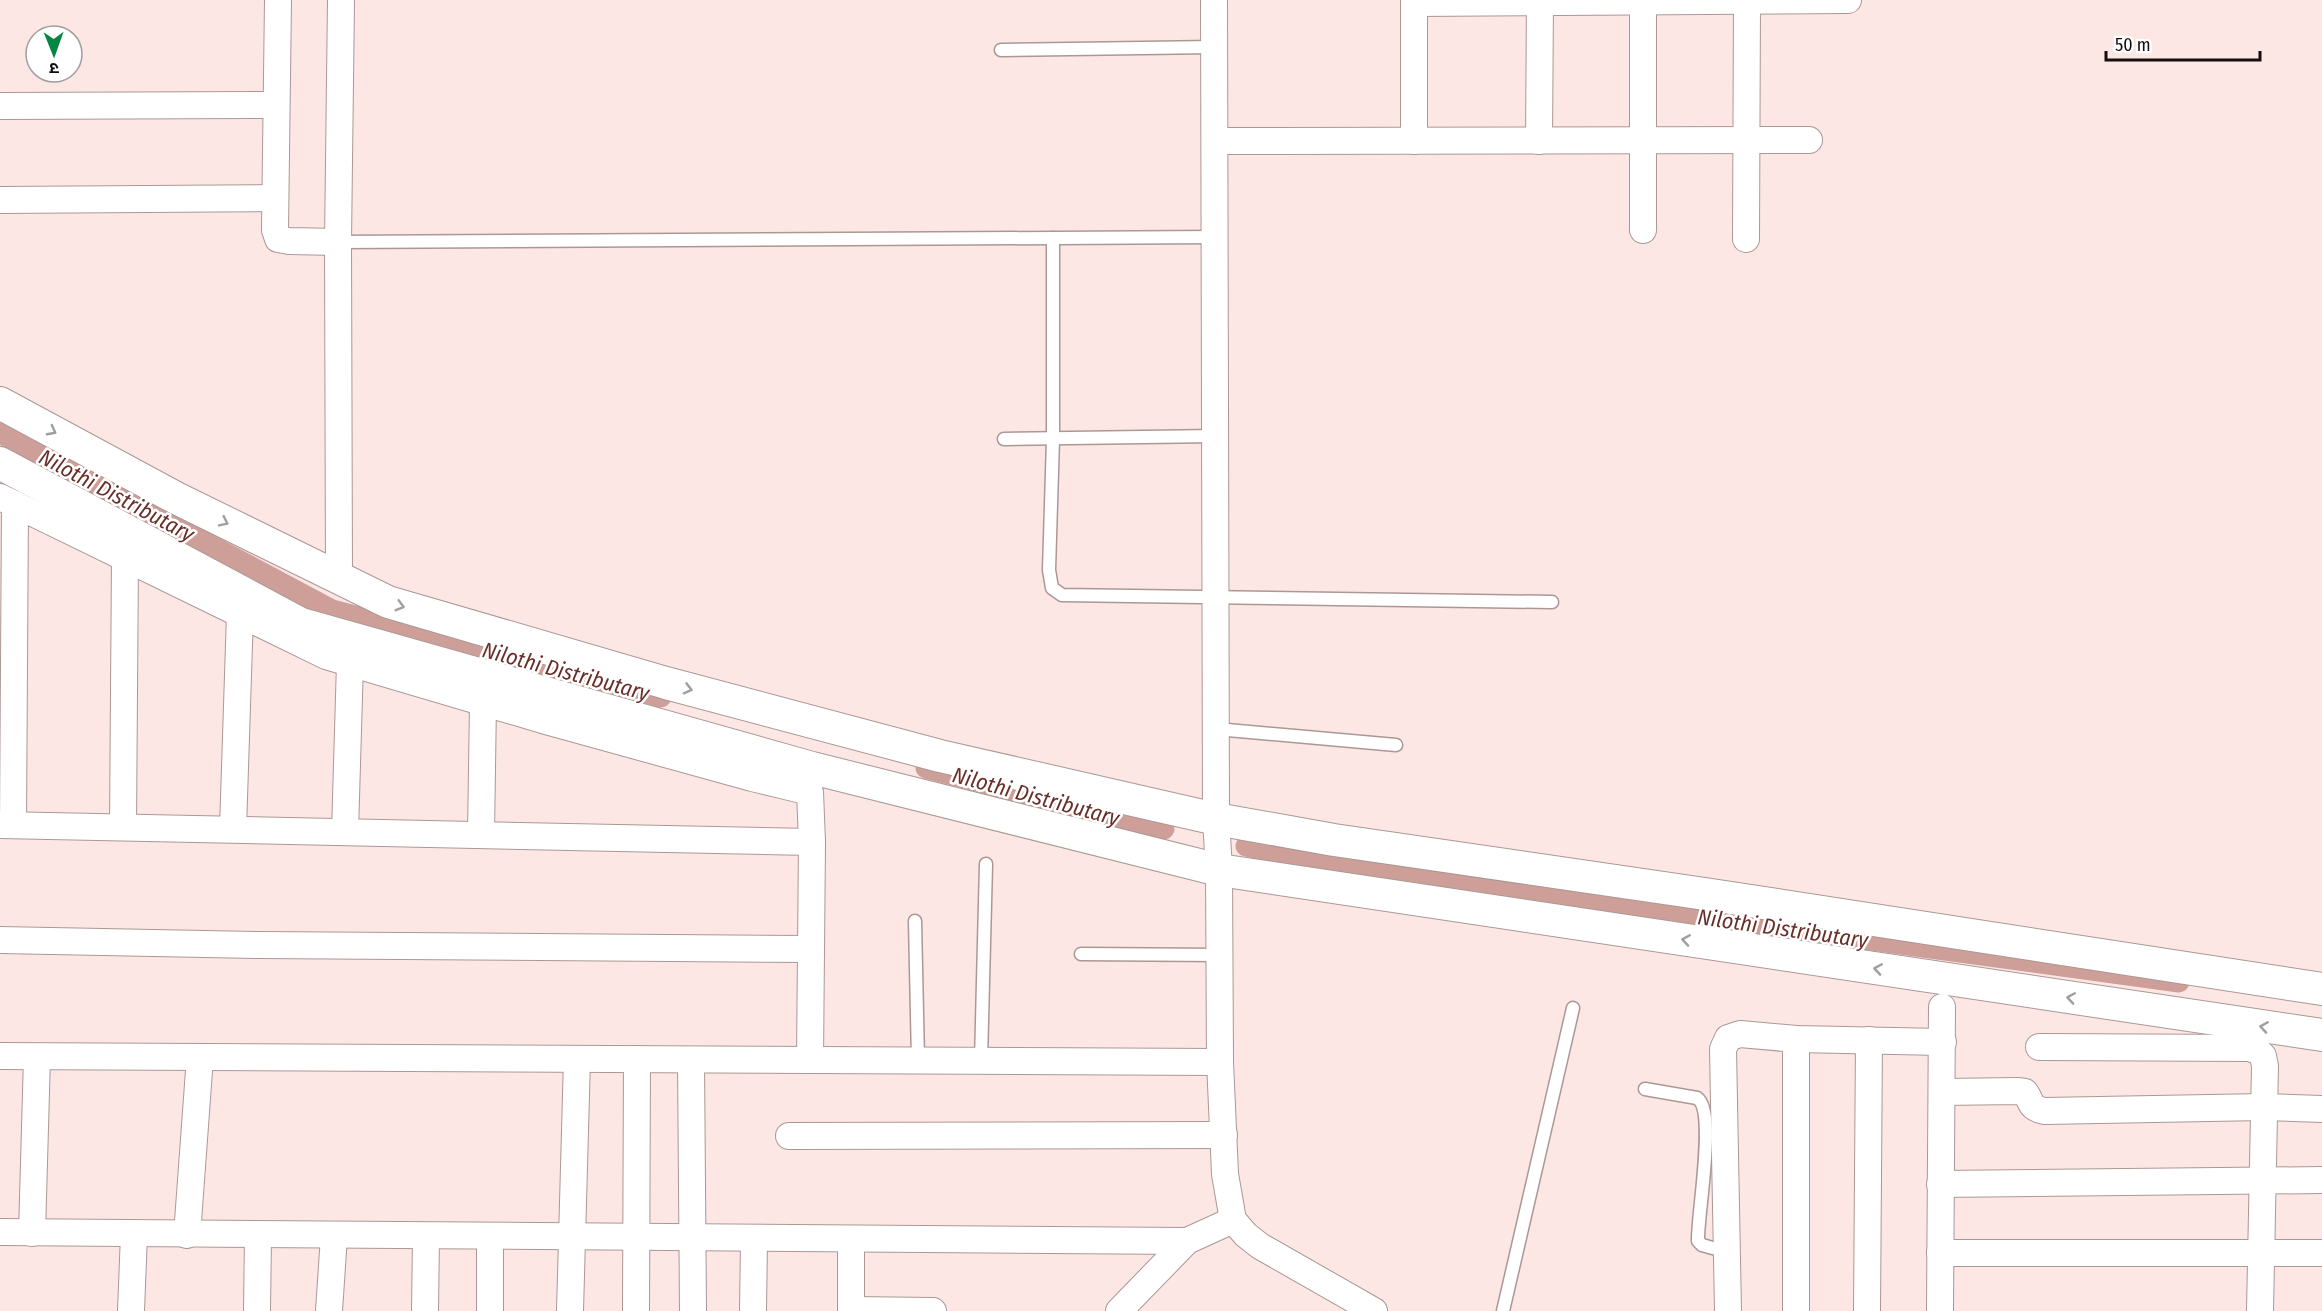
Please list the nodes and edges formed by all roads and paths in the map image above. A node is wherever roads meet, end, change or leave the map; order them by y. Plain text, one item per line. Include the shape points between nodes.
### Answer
1 (278, 0) edge
2 (340, 0) edge
3 (1214, 0) edge
4 (1848, 0) edge
5 (1414, 1) edge
6 (1540, 1) edge
7 (1643, 1) edge
8 (1747, 1) edge
9 (1215, 48) junction
10 (1001, 50) dead end
11 (0, 105) edge
12 (275, 105) junction
13 (1809, 140) dead end
14 (1215, 141) junction
15 (1414, 141) junction
16 (1539, 141) junction
17 (1644, 141) junction
18 (1746, 141) junction
19 (274, 198) junction
20 (0, 200) edge
21 (1643, 230) dead end
22 (1215, 237) junction
23 (1053, 238) junction
24 (1746, 238) dead end
25 (338, 242) junction
26 (0, 403) edge
27 (1215, 436) junction
28 (1053, 439) junction
29 (1004, 440) dead end
30 (0, 463) edge
31 (8, 501) edge
32 (125, 558) junction
33 (339, 579) junction
34 (1216, 597) junction
35 (1552, 602) dead end
36 (240, 614) junction
37 (350, 663) junction
38 (483, 702) junction
39 (1216, 729) junction
40 (1396, 745) dead end
41 (811, 780) junction
42 (1216, 819) junction
43 (6, 825) edge
44 (123, 827) junction
45 (233, 830) junction
46 (345, 832) junction
47 (481, 835) junction
48 (812, 842) junction
49 (986, 864) dead end
50 (1219, 870) junction
51 (915, 921) dead end
52 (0, 940) edge
53 (811, 949) junction
54 (1081, 954) dead end
55 (1219, 955) junction
56 (2322, 989) edge
57 (1942, 1007) dead end
58 (1573, 1008) dead end
59 (2322, 1035) edge
60 (1796, 1039) junction
61 (1869, 1040) junction
62 (1943, 1042) junction
63 (2039, 1047) dead end
64 (0, 1056) edge
65 (37, 1057) junction
66 (200, 1057) junction
67 (577, 1059) junction
68 (637, 1059) junction
69 (692, 1060) junction
70 (810, 1060) junction
71 (918, 1060) junction
72 (981, 1061) junction
73 (1220, 1062) junction
74 (1645, 1089) dead end
75 (1942, 1092) junction
76 (2264, 1107) junction
77 (2322, 1109) edge
78 (1224, 1135) junction
79 (789, 1136) dead end
80 (2322, 1180) edge
81 (2263, 1181) junction
82 (1940, 1184) junction
83 (1233, 1220) junction
84 (0, 1232) edge
85 (32, 1233) junction
86 (134, 1234) junction
87 (187, 1235) junction
88 (258, 1235) junction
89 (334, 1236) junction
90 (426, 1236) junction
91 (490, 1237) junction
92 (572, 1237) junction
93 (636, 1238) junction
94 (694, 1238) junction
95 (754, 1239) junction
96 (851, 1239) junction
97 (1187, 1241) junction
98 (1727, 1252) junction
99 (1940, 1252) junction
100 (2261, 1253) junction
101 (2322, 1253) edge
102 (851, 1310) edge
103 (131, 1311) edge
104 (258, 1311) edge
105 (329, 1311) edge
106 (424, 1311) edge
107 (490, 1311) edge
108 (570, 1311) edge
109 (636, 1311) edge
110 (693, 1311) edge
111 (753, 1311) edge
112 (933, 1311) edge
113 (1119, 1311) edge
114 (1374, 1311) edge
115 (1503, 1311) edge
116 (1728, 1311) edge
117 (1797, 1311) edge
118 (1867, 1311) edge
119 (1940, 1311) edge
120 (2260, 1311) edge

1 - 12 street
2 - 25 street
3 - 9 street
4 - 8 street
5 - 6 street
5 - 15 street
6 - 7 street
6 - 16 street
7 - 8 street
7 - 17 street
8 - 18 street
9 - 10 lane
9 - 14 street
11 - 12 street
12 - 19 street
13 - 18 street
14 - 15 street
14 - 22 street
15 - 16 street
16 - 17 street
17 - 18 street
17 - 21 street
18 - 24 street
19 - 20 street
19 - 25 street via 274,230 278,239
22 - 23 lane
22 - 27 street
23 - 25 lane
23 - 28 lane
25 - 33 street
26 -> 33 street via 176,498
27 - 28 lane
27 - 34 street
28 - 29 lane
28 - 34 lane via 1049,570 1052,588 1062,595
30 - 41 street via 301,624
31 - 32 street
31 - 43 street
32 - 36 street
32 - 44 street
33 -> 42 street via 388,602 666,683 940,756
34 - 35 lane
34 - 39 street
36 - 37 street via 326,656
36 - 45 street
37 - 38 street
37 - 46 street
38 - 41 street via 752,778
38 - 47 street
39 - 40 lane
39 - 42 street
41 - 48 street
41 - 50 street
42 - 50 street
42 - 56 street
43 - 44 street
44 - 45 street
45 - 46 street
46 - 47 street
47 - 48 street
48 - 53 street
49 - 72 lane
50 - 55 street
59 -> 50 street
51 - 71 lane
52 - 53 street
53 - 70 street
54 - 55 lane
55 - 73 street
57 - 62 street
58 - 115 lane
60 - 61 street
60 - 98 street via 1740,1034 1728,1038 1723,1049
60 - 117 street
61 - 62 street
61 - 118 street
62 - 75 street
63 - 76 street via 2249,1048 2263,1056
64 - 65 street
65 - 66 street
65 - 85 street
66 - 67 street
66 - 87 street
67 - 68 street
67 - 92 street
68 - 69 street
68 - 93 street
69 - 70 street
69 - 94 street
70 - 71 street
71 - 72 street
72 - 73 street
73 - 78 street
74 - 98 lane via 1702,1101 1707,1133 1698,1241
75 - 76 street via 2025,1092 2035,1109 2044,1111
75 - 82 street
76 - 77 street
76 - 81 street
78 - 79 street
78 - 83 street via 1225,1174
80 - 81 street
81 - 82 street
81 - 100 street
82 - 99 street
83 - 97 street
83 - 114 street via 1260,1246
84 - 85 street
85 - 86 street
86 - 87 street
86 - 103 street
87 - 88 street
88 - 89 street
88 - 104 street
89 - 90 street
89 - 105 street
90 - 91 street
90 - 106 street
91 - 92 street
91 - 107 street
92 - 93 street
92 - 108 street
93 - 94 street
93 - 109 street
94 - 95 street
94 - 110 street
95 - 96 street
95 - 111 street
96 - 97 street
96 - 102 street
97 - 113 street
98 - 116 street
99 - 100 street
99 - 119 street
100 - 101 street
100 - 120 street
102 - 112 street

